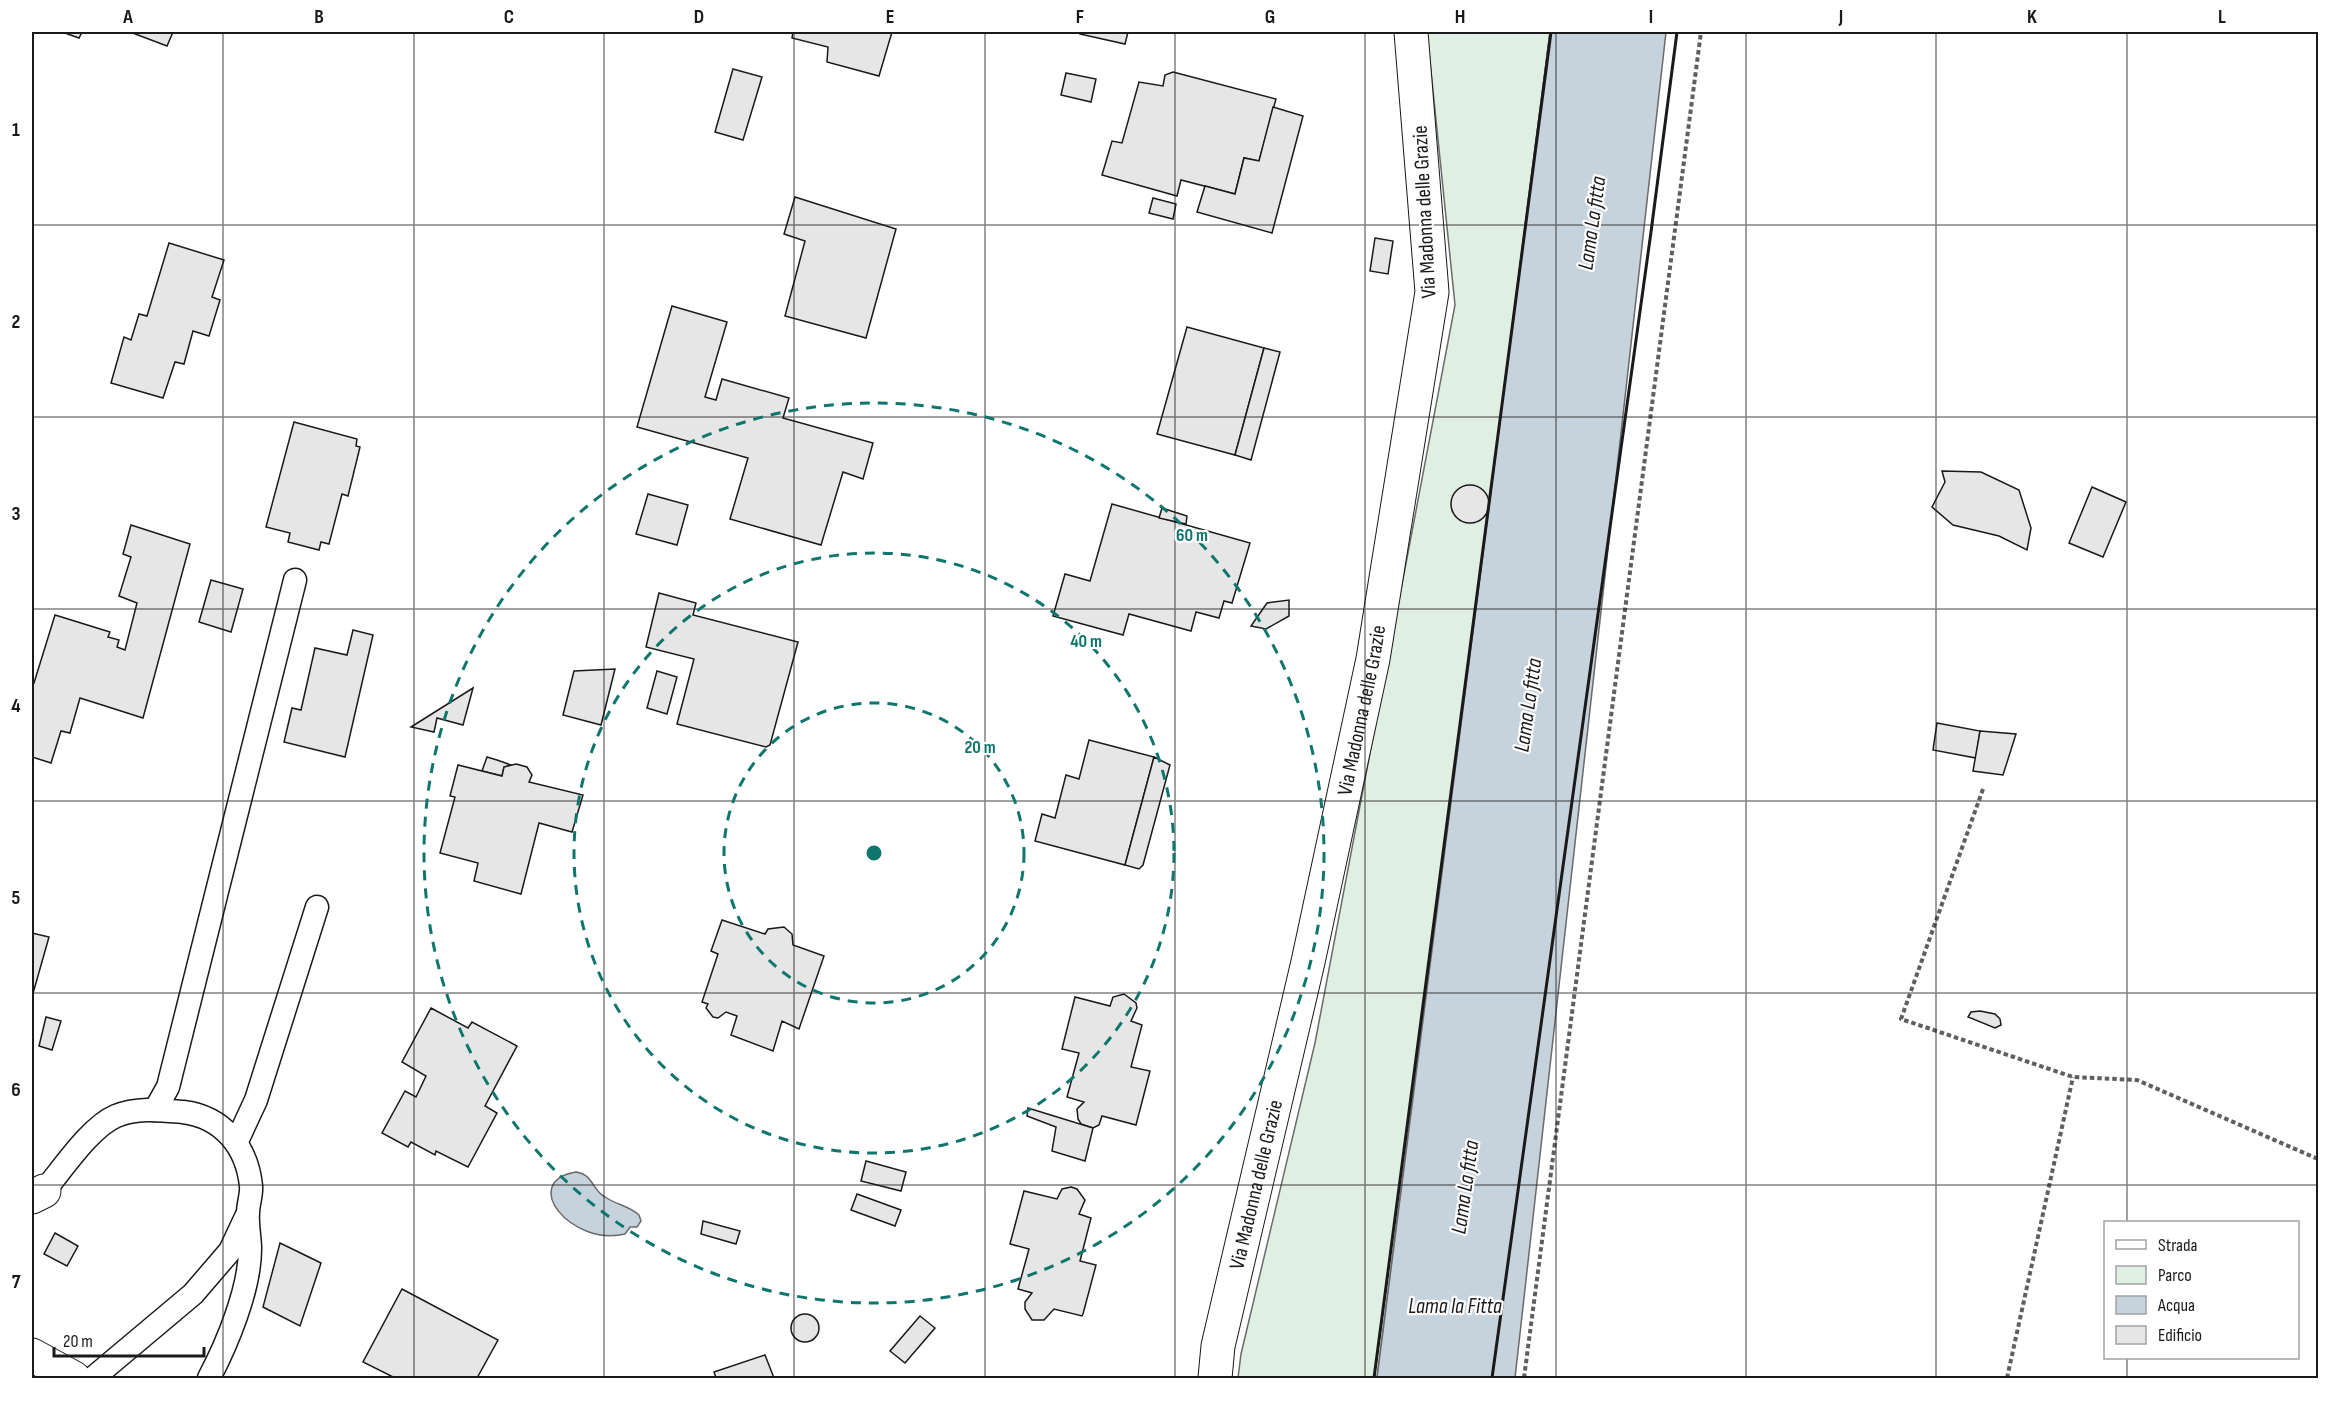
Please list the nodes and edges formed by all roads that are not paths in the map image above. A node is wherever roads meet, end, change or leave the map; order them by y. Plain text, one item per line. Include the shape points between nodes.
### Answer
1 (1411, 32) edge
2 (295, 580) dead end
3 (317, 907) dead end
4 (155, 1110) junction
5 (237, 1141) junction
6 (38, 1194) edge
7 (248, 1213) junction
8 (32, 1355) edge
9 (74, 1378) edge
10 (93, 1378) edge
11 (209, 1378) edge
12 (1215, 1378) edge

1 - 12 street, Via Madonna delle Grazie via 1432,292 1373,659 1308,962 1218,1346
2 - 4 lane via 168,1087
3 - 5 lane via 256,1100
4 - 5 lane via 191,1113 216,1123
4 - 6 lane via 115,1117 99,1128
5 - 7 lane via 251,1186
7 - 10 lane via 230,1251 193,1294
7 - 11 lane via 250,1251 240,1301
8 - 9 street

